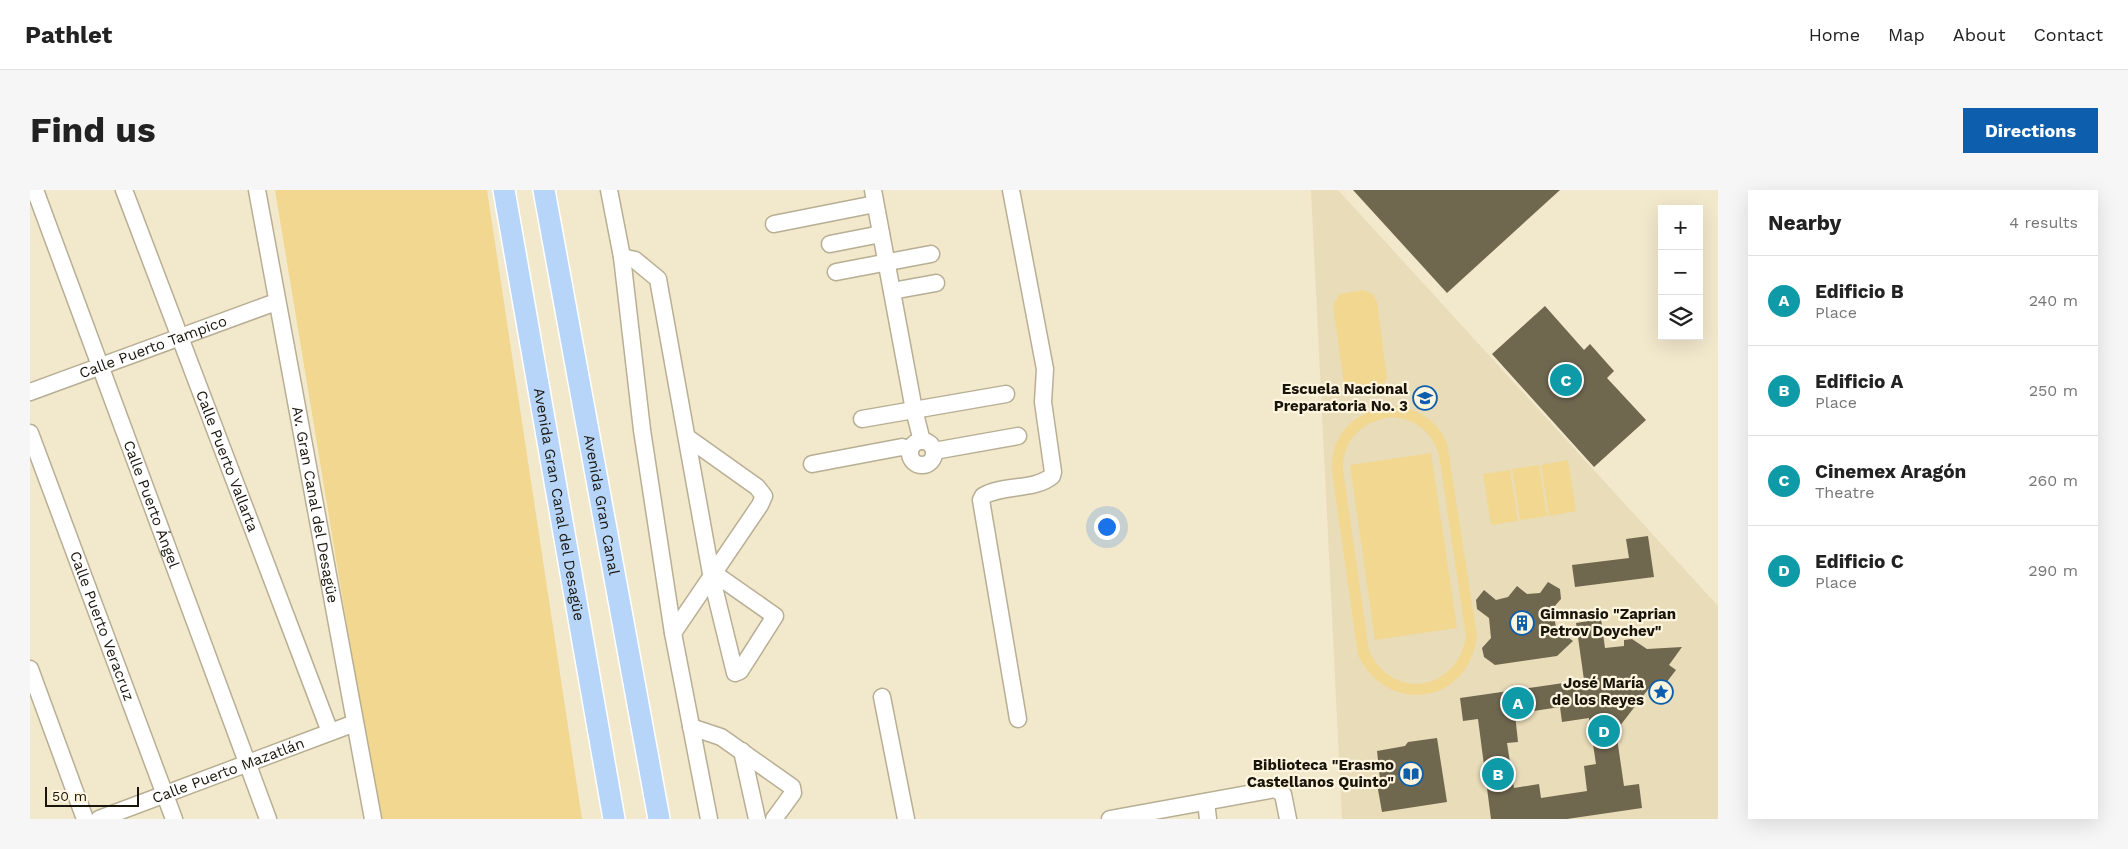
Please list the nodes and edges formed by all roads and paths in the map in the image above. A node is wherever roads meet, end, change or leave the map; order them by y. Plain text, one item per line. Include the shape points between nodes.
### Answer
1 (35, 190) edge
2 (124, 190) edge
3 (257, 190) edge
4 (504, 190) edge
5 (544, 190) edge
6 (1012, 190) edge
7 (613, 193) edge
8 (874, 197) edge
9 (774, 224) dead end
10 (881, 234) junction
11 (830, 244) dead end
12 (931, 254) dead end
13 (622, 257) junction
14 (888, 263) junction
15 (836, 272) dead end
16 (936, 283) dead end
17 (892, 291) junction
18 (276, 302) junction
19 (180, 337) junction
20 (100, 366) junction
21 (30, 392) edge
22 (1006, 394) dead end
23 (914, 410) junction
24 (862, 419) dead end
25 (30, 433) edge
26 (1018, 436) dead end
27 (688, 438) junction
28 (922, 448) junction
29 (812, 464) dead end
30 (713, 576) junction
31 (673, 633) junction
32 (30, 669) edge
33 (882, 696) dead end
34 (1018, 719) dead end
35 (355, 723) junction
36 (692, 727) junction
37 (330, 732) junction
38 (742, 751) junction
39 (248, 763) junction
40 (165, 794) junction
41 (1206, 802) junction
42 (1129, 817) edge
43 (85, 819) edge
44 (99, 819) edge
45 (174, 819) edge
46 (268, 819) edge
47 (373, 819) edge
48 (614, 819) edge
49 (659, 819) edge
50 (709, 819) edge
51 (756, 819) edge
52 (774, 819) edge
53 (906, 819) edge
54 (1110, 819) edge
55 (1208, 819) edge
56 (1288, 819) edge

1 - 20 street, Calle Puerto Ángel
2 - 19 street, Calle Puerto Vallarta
3 - 18 street, Av. Gran Canal del Desagüe
4 - 48 main road, Avenida Gran Canal del Desagüe
5 - 49 main road, Avenida Gran Canal
6 - 34 street via 1045,369 1043,402 1052,476 1044,481 988,493 982,500
7 - 13 street
8 - 9 street
8 - 10 street
10 - 11 street
10 - 14 street
12 - 14 street
13 - 27 street via 635,260 658,280
13 - 31 street via 642,430
14 - 15 street
14 - 17 street
16 - 17 street
17 - 23 street
18 - 19 street, Calle Puerto Tampico
18 - 35 street, Av. Gran Canal del Desagüe
19 - 20 street, Calle Puerto Tampico
19 - 37 street, Calle Puerto Vallarta
20 - 21 street, Calle Puerto Tampico
20 - 39 street, Calle Puerto Ángel
22 - 23 street
23 - 24 street
23 - 28 street
25 - 40 street, Calle Puerto Veracruz
26 - 28 street
27 - 30 street
27 - 30 street via 764,496
28 - 29 street via 902,447
30 - 30 street via 775,616 737,673 732,669
30 - 31 street
31 - 36 street
32 - 43 street
33 - 53 street
35 - 37 street, Calle Puerto Mazatlán
35 - 47 street, Av. Gran Canal del Desagüe
36 - 38 street via 721,738
36 - 50 street
37 - 39 street, Calle Puerto Mazatlán
38 - 51 street
38 - 52 street via 792,787 793,793
39 - 40 street, Calle Puerto Mazatlán
39 - 46 street, Calle Puerto Ángel
40 - 44 street, Calle Puerto Mazatlán
40 - 45 street, Calle Puerto Veracruz
41 - 42 street
41 - 55 street
41 - 56 street via 1275,789 1281,791
42 - 54 street

